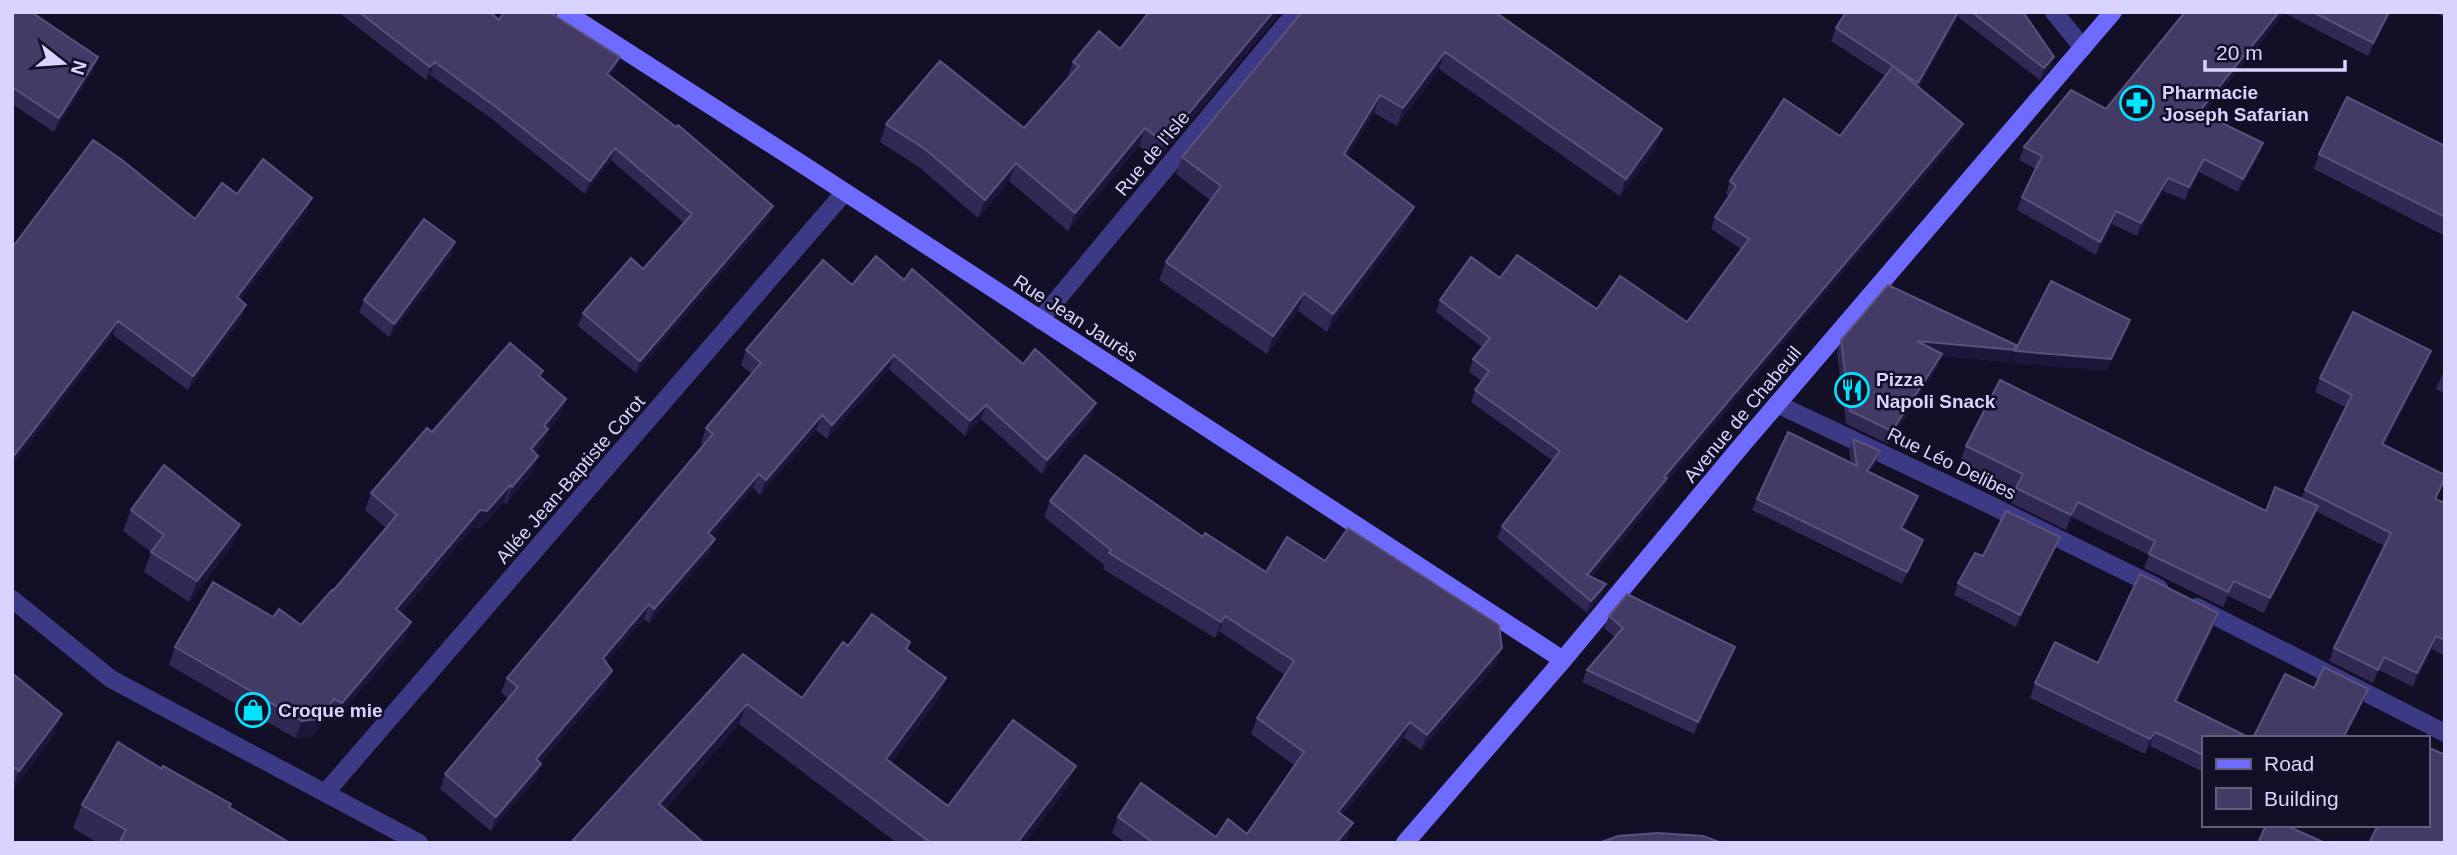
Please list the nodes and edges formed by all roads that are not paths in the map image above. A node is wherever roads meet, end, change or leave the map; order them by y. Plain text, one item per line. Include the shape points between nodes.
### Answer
1 (565, 12) edge
2 (1296, 12) edge
3 (2054, 12) edge
4 (2112, 12) edge
5 (2083, 48) junction
6 (844, 193) junction
7 (1040, 320) junction
8 (1777, 404) junction
9 (12, 600) edge
10 (1563, 660) junction
11 (2445, 733) edge
12 (326, 792) junction
13 (419, 843) edge
14 (1405, 843) edge

1 - 6 street, Rue Jean Jaurès
2 - 7 street, Rue de l'Isle
3 - 5 street
4 - 5 street, Avenue de Chabeuil
5 - 8 street, Avenue de Chabeuil
6 - 7 street, Rue Jean Jaurès
6 - 12 street, Allée Jean-Baptiste Corot
7 - 10 street, Rue Jean Jaurès
8 - 10 street, Avenue de Chabeuil
8 - 11 street, Rue Léo Delibes via 1980,500
9 - 12 street via 111,679
10 - 14 street, Avenue de Chabeuil
12 - 13 street

